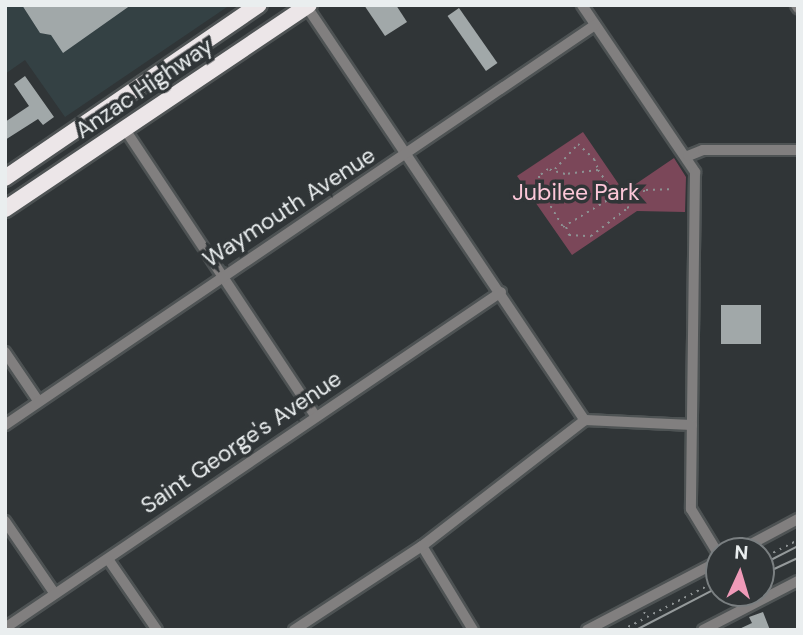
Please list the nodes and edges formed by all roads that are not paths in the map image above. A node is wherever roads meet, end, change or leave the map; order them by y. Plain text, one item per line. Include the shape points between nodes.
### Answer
1 (259, 5) edge
2 (582, 5) edge
3 (308, 6) edge
4 (595, 25) junction
5 (82, 125) junction
6 (124, 128) junction
7 (798, 150) edge
8 (407, 155) junction
9 (688, 156) junction
10 (5, 178) edge
11 (6, 205) edge
12 (223, 276) junction
13 (501, 292) junction
14 (5, 352) edge
15 (39, 402) junction
16 (315, 415) junction
17 (585, 420) junction
18 (5, 425) edge
19 (692, 425) junction
20 (798, 519) edge
21 (5, 521) edge
22 (708, 537) edge
23 (764, 537) edge
24 (422, 546) junction
25 (108, 559) junction
26 (705, 568) edge
27 (798, 581) edge
28 (55, 594) junction
29 (5, 628) edge
30 (157, 630) edge
31 (294, 630) edge
32 (473, 630) edge
33 (587, 630) edge
34 (703, 630) edge

1 - 5 highway, Anzac Highway
2 - 4 street
3 - 6 highway, Anzac Highway
3 - 8 street
4 - 8 street, Waymouth Avenue
4 - 9 street
5 - 6 highway via 95,130
5 - 10 highway, Anzac Highway
6 - 11 highway, Anzac Highway
6 - 12 street
7 - 9 street via 703,150
8 - 12 street, Waymouth Avenue
8 - 13 street
9 - 19 street via 697,190
12 - 15 street, Waymouth Avenue
12 - 16 street
13 - 16 street, Saint George's Avenue
13 - 17 street
14 - 15 street
15 - 18 street, Waymouth Avenue
16 - 25 street, Saint George's Avenue
17 - 19 street
17 - 24 street via 569,437
19 - 22 street via 691,509
20 - 23 street
21 - 28 street
24 - 31 street
24 - 32 street
25 - 28 street, Saint George's Avenue
25 - 30 street
26 - 33 street
27 - 34 street
28 - 29 street, Saint George's Avenue

